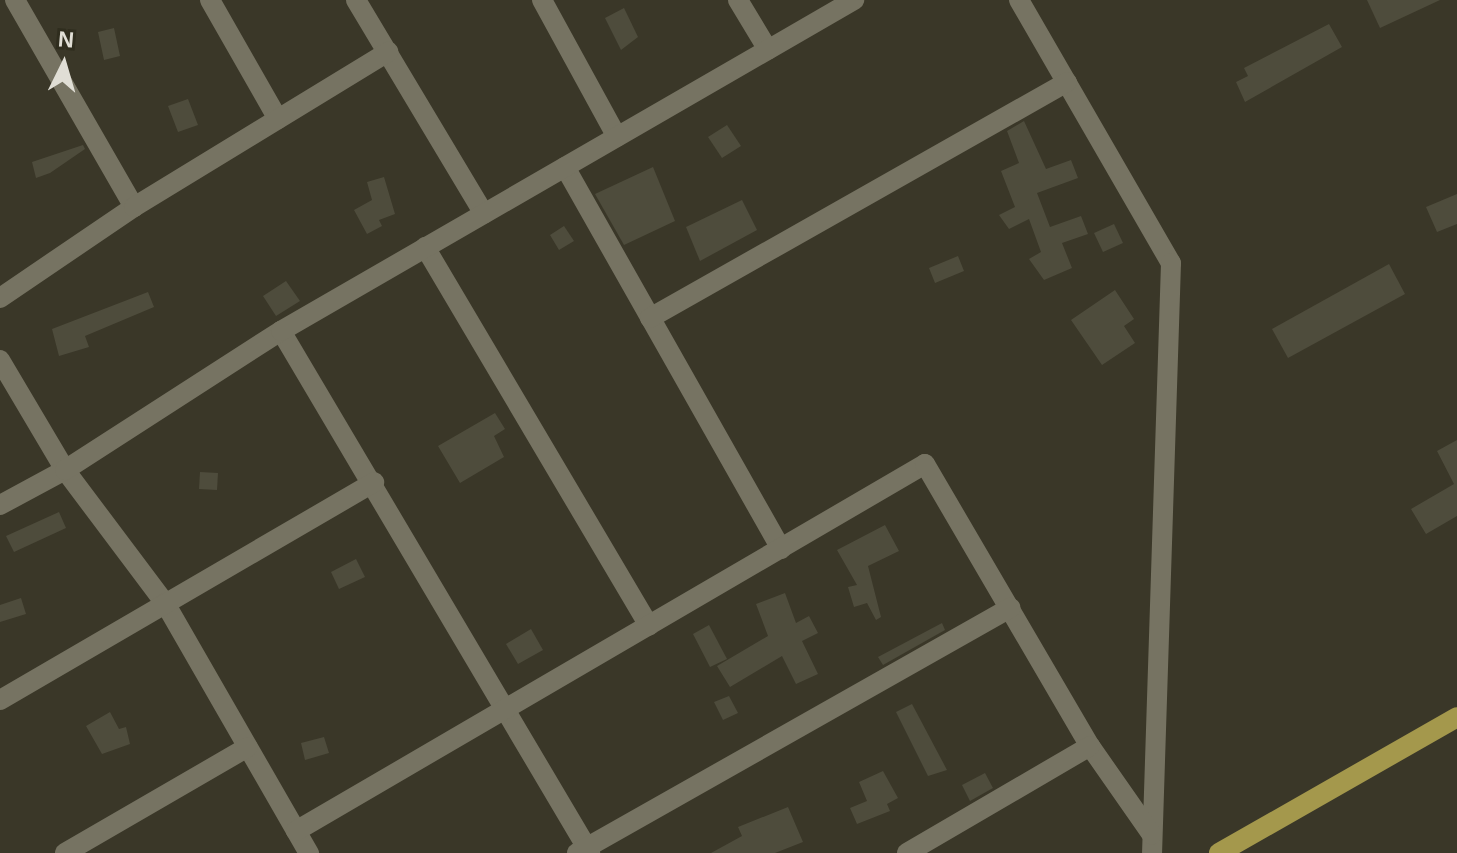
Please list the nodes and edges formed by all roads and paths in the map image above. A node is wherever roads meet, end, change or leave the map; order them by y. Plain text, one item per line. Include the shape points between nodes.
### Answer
1 (15, 0) edge
2 (210, 0) edge
3 (356, 0) edge
4 (542, 0) edge
5 (738, 0) edge
6 (854, 0) edge
7 (1019, 0) edge
8 (768, 50) junction
9 (388, 52) junction
10 (1067, 82) junction
11 (278, 119) junction
12 (617, 137) junction
13 (565, 167) junction
14 (134, 207) junction
15 (484, 214) junction
16 (425, 247) junction
17 (0, 298) edge
18 (650, 318) junction
19 (281, 331) junction
20 (0, 360) edge
21 (65, 470) junction
22 (374, 482) junction
23 (0, 505) edge
24 (781, 549) junction
25 (165, 603) junction
26 (1010, 608) junction
27 (649, 626) junction
28 (0, 700) edge
29 (506, 709) junction
30 (1457, 717) edge
31 (1090, 746) junction
32 (248, 747) junction
33 (296, 831) junction
34 (1152, 844) edge
35 (584, 851) edge
36 (65, 853) edge
37 (309, 853) edge
38 (907, 853) edge
39 (1219, 853) edge

1 - 14 street
2 - 11 street
3 - 9 street
4 - 12 street
5 - 8 street
6 - 8 street
7 - 10 street
8 - 12 street
9 - 11 street
9 - 15 street
10 - 18 street
10 - 34 street via 1171,263
11 - 14 street
12 - 13 street
13 - 15 street
13 - 18 street
14 - 17 street
15 - 16 street
16 - 19 street
16 - 27 street
18 - 24 street
19 - 21 street
19 - 22 street
20 - 21 street
21 - 23 street
21 - 25 street
22 - 25 street
22 - 29 street
24 - 26 street via 925,464
24 - 27 street
25 - 28 street
25 - 32 street
26 - 31 street
26 - 35 street
27 - 29 street
29 - 33 street
29 - 35 street
30 - 39 main road
31 - 34 street
31 - 38 street
32 - 33 street
32 - 36 street
33 - 37 street

